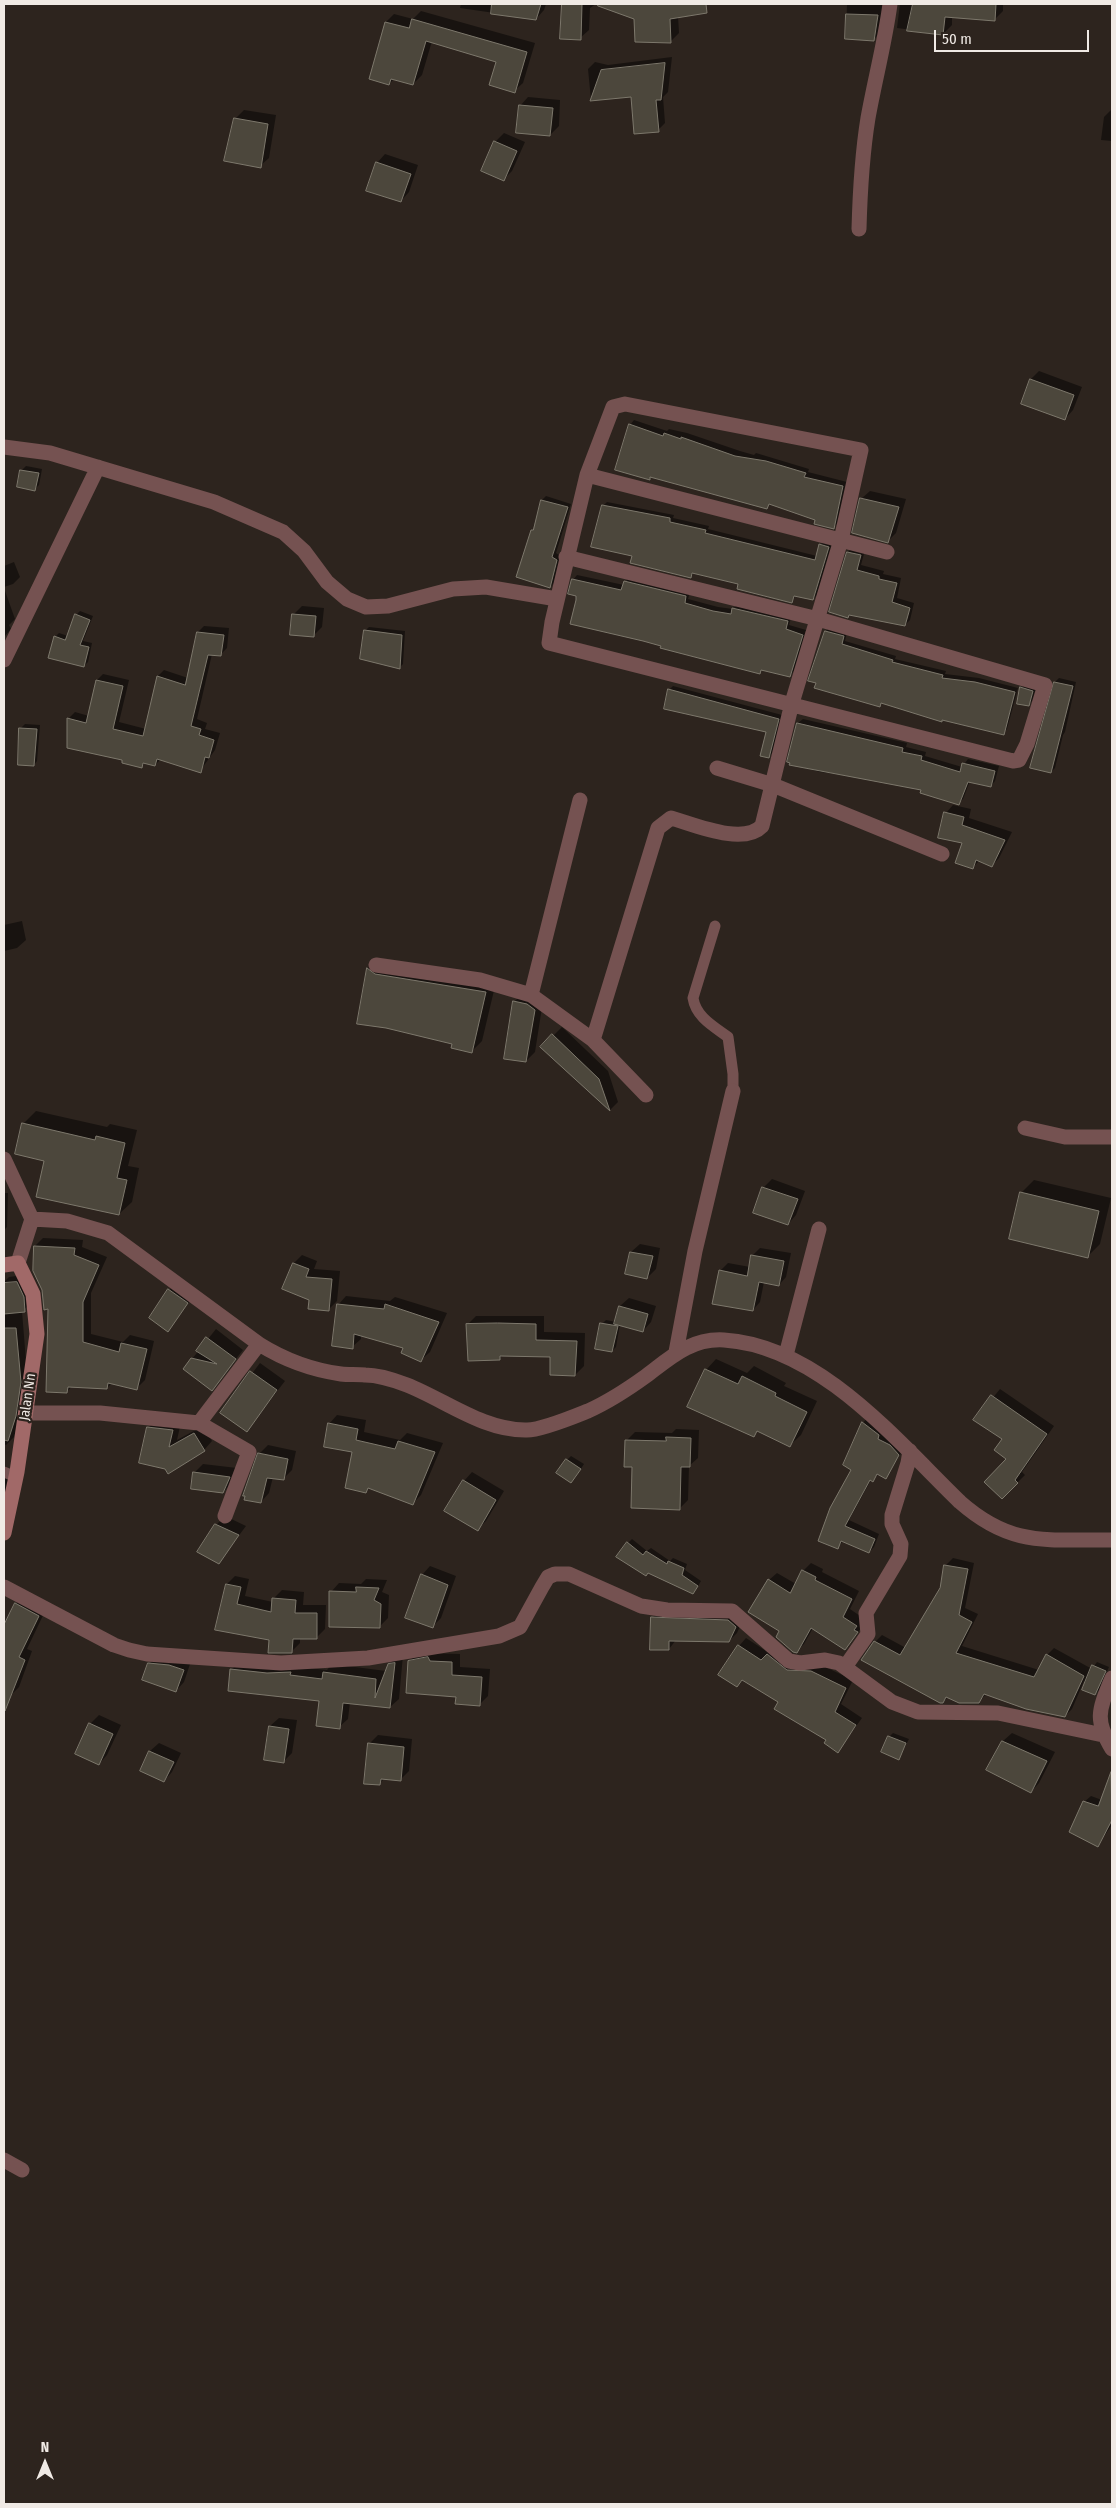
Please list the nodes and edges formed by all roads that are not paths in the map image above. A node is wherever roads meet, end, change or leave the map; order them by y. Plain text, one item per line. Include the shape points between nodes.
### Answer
1 (890, 4) edge
2 (859, 229) dead end
3 (4, 447) edge
4 (98, 468) junction
5 (587, 475) junction
6 (841, 540) junction
7 (887, 552) dead end
8 (566, 557) junction
9 (557, 599) junction
10 (818, 619) junction
11 (4, 660) edge
12 (792, 703) junction
13 (717, 768) dead end
14 (773, 785) junction
15 (580, 800) dead end
16 (942, 854) dead end
17 (715, 926) dead end
18 (376, 965) dead end
19 (531, 995) junction
20 (593, 1040) junction
21 (733, 1091) joint
22 (646, 1095) dead end
23 (1025, 1128) dead end
24 (1112, 1137) edge
25 (4, 1159) edge
26 (32, 1220) junction
27 (819, 1229) dead end
28 (11, 1264) edge
29 (258, 1344) junction
30 (676, 1352) junction
31 (786, 1355) junction
32 (26, 1413) junction
33 (199, 1422) junction
34 (910, 1451) junction
35 (10, 1474) edge
36 (225, 1516) dead end
37 (4, 1533) edge
38 (1112, 1540) edge
39 (4, 1587) edge
40 (845, 1667) junction
41 (1112, 1678) edge
42 (1104, 1734) junction
43 (1112, 1750) edge
44 (4, 2160) edge
45 (22, 2170) dead end

1 - 2 street via 868,118
3 - 4 street via 50,453
4 - 9 street via 214,502 283,532 304,551 327,582 347,599 366,607 388,606 453,589 486,587
4 - 11 street
5 - 6 street
5 - 6 street via 613,406 619,404 861,450
5 - 8 street
6 - 7 street
6 - 10 street
8 - 9 street
8 - 10 street
9 - 12 street via 548,639 550,643
10 - 12 street
10 - 12 street via 1043,683 1042,697 1027,744 1016,761
12 - 14 street
13 - 14 street
14 - 16 street
14 - 20 street via 762,826 753,832 730,834 671,818 658,828
15 - 19 street
17 - 21 lane via 693,998 694,1006 706,1022 728,1037
18 - 19 street via 480,980
19 - 20 street
20 - 22 street
21 - 30 street via 695,1251
23 - 24 street via 1065,1137
25 - 26 street
26 - 28 street
26 - 29 street via 67,1221 108,1233
27 - 31 street
28 - 32 street, Jalan Nn via 33,1294 37,1334
29 - 30 street via 282,1358 341,1374 385,1378 473,1417 528,1430 587,1411 609,1400
29 - 33 street
30 - 31 street via 702,1341 723,1340
31 - 34 street via 854,1398
32 - 33 street via 100,1413
32 - 35 street, Jalan Nn
33 - 36 street via 249,1452
34 - 38 street via 975,1515 1004,1532 1024,1538
34 - 40 street via 892,1515 892,1524 901,1544 900,1556 866,1613 868,1634
35 - 37 street, Jalan Nn
39 - 40 street via 114,1645 138,1652 281,1663 328,1662 466,1643 511,1631 520,1627 548,1577 562,1573 592,1582 641,1606 667,1610 732,1610 789,1660 800,1663 831,1661
40 - 42 street via 905,1709 937,1713 998,1713
41 - 42 street via 1099,1724
42 - 43 street
44 - 45 street

